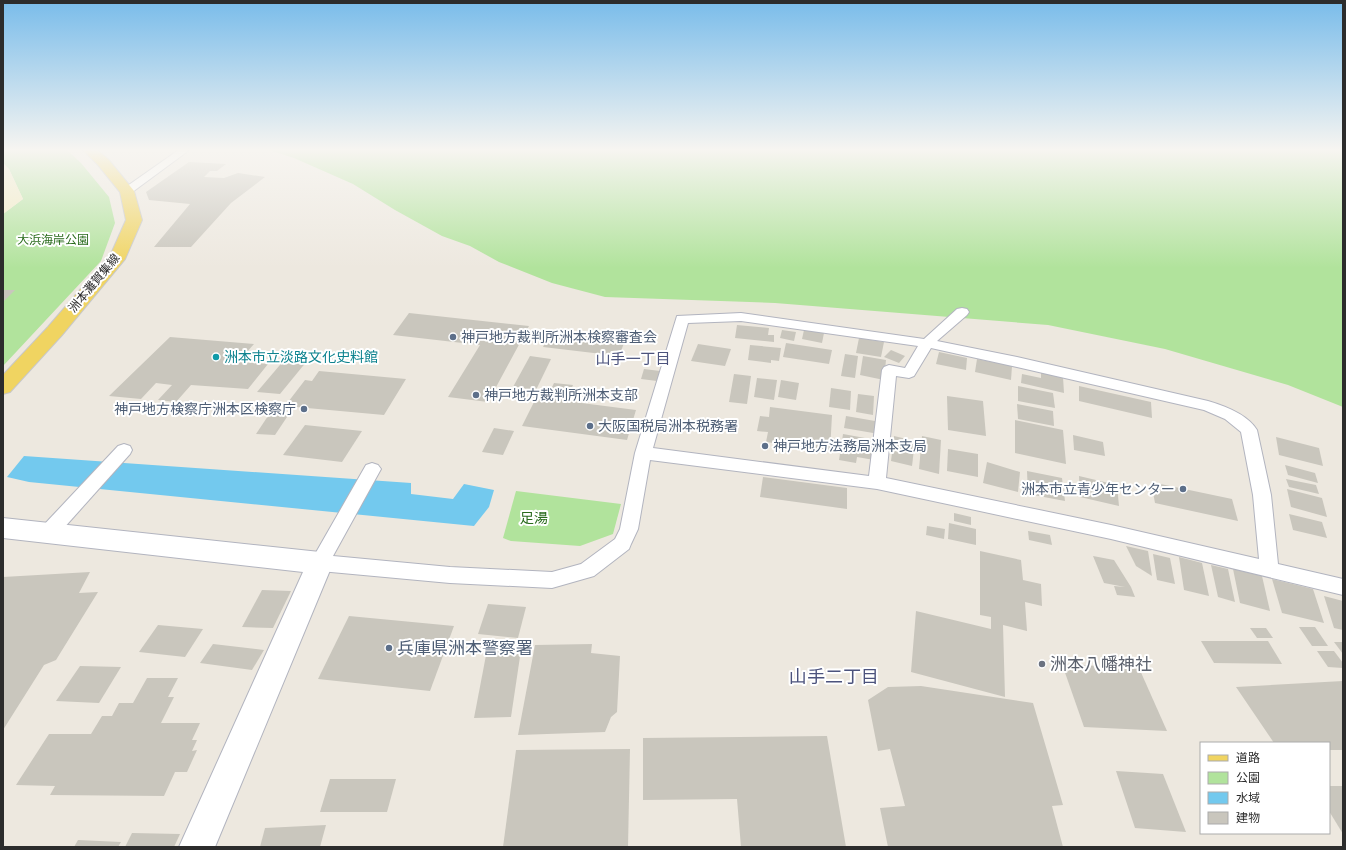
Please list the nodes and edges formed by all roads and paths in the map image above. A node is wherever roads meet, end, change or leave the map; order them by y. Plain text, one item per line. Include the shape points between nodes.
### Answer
1 (125, 189) edge
2 (130, 189) edge
3 (127, 191) junction
4 (962, 312) dead end
5 (926, 344) junction
6 (3, 387) edge
7 (124, 450) dead end
8 (643, 453) junction
9 (372, 469) dead end
10 (877, 483) junction
11 (3, 528) edge
12 (47, 534) junction
13 (320, 563) junction
14 (1268, 569) junction
15 (1343, 587) edge
16 (197, 847) edge

1 - 3 main road, 洲本灘賀集線
2 - 3 street
3 - 6 main road, 洲本灘賀集線 via 134,220 119,255
4 - 5 street
5 - 8 street via 741,317 682,319
5 - 10 street via 909,373 889,370
5 - 14 street via 1208,406 1231,415 1249,430 1262,495
7 - 12 street
8 - 10 street
8 - 13 street via 627,534 622,544 587,570 552,580 450,575
9 - 13 street
10 - 14 street via 1111,532
11 - 12 street
12 - 13 street
13 - 16 street
14 - 15 street

